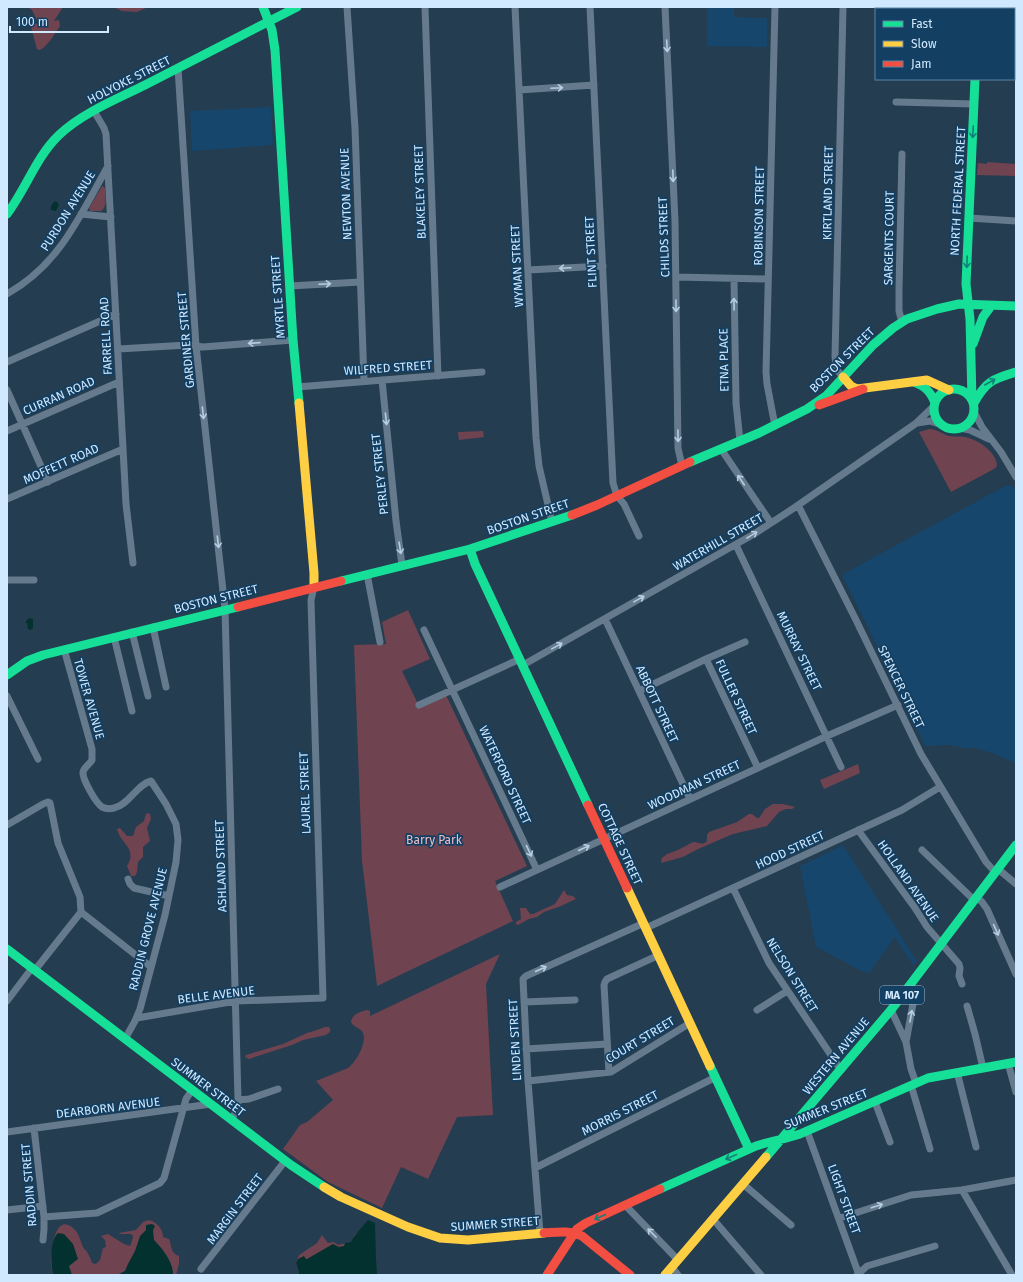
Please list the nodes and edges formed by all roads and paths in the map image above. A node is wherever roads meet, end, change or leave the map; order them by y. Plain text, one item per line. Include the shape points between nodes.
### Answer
1 (263, 7) edge
2 (297, 7) edge
3 (347, 7) edge
4 (425, 7) edge
5 (515, 7) edge
6 (590, 7) edge
7 (665, 7) edge
8 (775, 7) edge
9 (844, 7) edge
10 (909, 7) edge
11 (929, 7) edge
12 (269, 21) junction
13 (178, 68) junction
14 (975, 80) edge
15 (594, 86) junction
16 (519, 90) junction
17 (896, 102) dead end
18 (974, 104) junction
19 (94, 111) junction
20 (902, 154) dead end
21 (108, 166) junction
22 (7, 214) edge
23 (81, 214) junction
24 (111, 217) junction
25 (969, 218) junction
26 (1016, 221) edge
27 (603, 266) junction
28 (528, 270) junction
29 (676, 277) junction
30 (734, 279) junction
31 (768, 279) junction
32 (360, 282) junction
33 (290, 286) junction
34 (7, 294) edge
35 (968, 304) junction
36 (991, 306) junction
37 (1016, 306) edge
38 (116, 314) junction
39 (902, 322) junction
40 (293, 340) junction
41 (196, 346) junction
42 (972, 348) junction
43 (118, 349) junction
44 (7, 362) edge
45 (971, 366) junction
46 (482, 372) dead end
47 (1016, 372) edge
48 (438, 376) junction
49 (843, 377) junction
50 (382, 380) junction
51 (364, 381) junction
52 (120, 382) junction
53 (914, 382) junction
54 (297, 386) junction
55 (863, 389) junction
56 (952, 389) junction
57 (7, 390) edge
58 (935, 404) junction
59 (973, 405) junction
60 (807, 409) junction
61 (915, 424) junction
62 (22, 425) junction
63 (942, 425) junction
64 (775, 426) junction
65 (960, 428) junction
66 (7, 431) edge
67 (740, 441) junction
68 (992, 441) junction
69 (123, 449) junction
70 (721, 449) junction
71 (682, 466) junction
72 (1016, 477) edge
73 (48, 482) junction
74 (617, 496) junction
75 (7, 500) edge
76 (798, 505) junction
77 (552, 522) junction
78 (771, 523) junction
79 (639, 536) dead end
80 (736, 545) junction
81 (470, 549) junction
82 (133, 562) dead end
83 (402, 565) junction
84 (367, 574) junction
85 (7, 580) edge
86 (34, 580) dead end
87 (314, 587) junction
88 (225, 609) junction
89 (605, 619) junction
90 (153, 627) junction
91 (424, 630) dead end
92 (132, 632) junction
93 (114, 637) junction
94 (380, 642) dead end
95 (745, 642) dead end
96 (64, 649) junction
97 (706, 659) junction
98 (521, 662) junction
99 (7, 675) edge
100 (166, 687) dead end
101 (452, 690) junction
102 (639, 691) junction
103 (7, 696) edge
104 (148, 696) dead end
105 (419, 705) dead end
106 (898, 705) junction
107 (132, 711) dead end
108 (827, 736) junction
109 (38, 759) dead end
110 (841, 767) dead end
111 (758, 768) junction
112 (151, 781) joint
113 (940, 787) junction
114 (690, 799) junction
115 (7, 825) edge
116 (858, 830) junction
117 (604, 839) junction
118 (1016, 845) edge
119 (922, 850) dead end
120 (538, 870) junction
121 (997, 871) junction
122 (128, 879) dead end
123 (1016, 884) edge
124 (500, 887) dead end
125 (733, 888) junction
126 (169, 896) junction
127 (975, 899) junction
128 (81, 912) junction
129 (645, 925) junction
130 (941, 944) junction
131 (7, 949) edge
132 (659, 955) junction
133 (151, 967) junction
134 (34, 969) junction
135 (1016, 974) edge
136 (962, 984) dead end
137 (787, 991) junction
138 (905, 992) junction
139 (323, 998) joint
140 (574, 1000) dead end
141 (7, 1001) edge
142 (236, 1001) junction
143 (524, 1002) junction
144 (966, 1006) dead end
145 (757, 1010) dead end
146 (891, 1010) junction
147 (137, 1018) junction
148 (690, 1023) junction
149 (125, 1039) junction
150 (906, 1042) junction
151 (607, 1044) junction
152 (526, 1049) junction
153 (1012, 1062) edge
154 (983, 1068) junction
155 (841, 1070) junction
156 (609, 1072) junction
157 (957, 1072) junction
158 (716, 1077) junction
159 (528, 1081) junction
160 (913, 1084) junction
161 (278, 1089) dead end
162 (192, 1090) junction
163 (1016, 1092) edge
164 (238, 1100) junction
165 (875, 1102) junction
166 (211, 1104) junction
167 (183, 1109) junction
168 (231, 1120) junction
169 (34, 1128) junction
170 (807, 1131) junction
171 (7, 1132) edge
172 (780, 1139) junction
173 (890, 1142) dead end
174 (976, 1146) dead end
175 (749, 1149) junction
176 (930, 1149) dead end
177 (285, 1161) junction
178 (535, 1168) junction
179 (1016, 1180) edge
180 (743, 1184) junction
181 (962, 1190) junction
182 (43, 1206) junction
183 (625, 1206) junction
184 (7, 1210) edge
185 (44, 1217) junction
186 (840, 1218) junction
187 (714, 1219) junction
188 (791, 1225) dead end
189 (574, 1232) junction
190 (540, 1233) junction
191 (43, 1240) dead end
192 (935, 1246) dead end
193 (678, 1260) junction
194 (672, 1268) junction
195 (201, 1269) dead end
196 (548, 1275) edge
197 (630, 1275) edge
198 (665, 1275) edge
199 (678, 1275) edge
200 (761, 1275) edge
201 (858, 1275) edge
202 (1012, 1275) edge

1 - 12 main road, MYRTLE STREET
2 - 12 main road, HOLYOKE STREET
3 - 32 street, NEWTON AVENUE via 356,150
4 - 48 street, BLAKELEY STREET
5 - 16 street, WYMAN STREET
6 - 15 street, FLINT STREET
7 -> 29 street, CHILDS STREET
8 - 31 street, ROBINSON STREET
9 - 49 street, KIRTLAND STREET via 835,357 837,370
10 - 11 main road
12 - 13 main road, HOLYOKE STREET
12 - 33 main road, MYRTLE STREET via 275,50
13 - 19 main road, HOLYOKE STREET
13 - 41 street, GARDINER STREET
14 - 18 main road, NORTH FEDERAL STREET
16 -> 15 street
15 - 27 street, FLINT STREET
16 - 28 street, WYMAN STREET
17 - 18 street
18 -> 25 main road, NORTH FEDERAL STREET
19 - 21 street, FARRELL ROAD via 105,132
19 - 22 main road, HOLYOKE STREET via 67,128 50,145
20 - 39 street, SARGENTS COURT via 899,294
21 - 23 street, PURDON AVENUE
21 - 24 street, FARRELL ROAD
23 - 24 street
23 - 34 street, PURDON AVENUE via 64,243 48,263 29,280
24 - 38 street, FARRELL ROAD
25 - 26 street
25 -> 35 main road, NORTH FEDERAL STREET via 966,284
27 -> 28 street
27 - 74 street, FLINT STREET via 613,483
28 - 77 street, WYMAN STREET via 536,446
29 - 30 street
29 -> 71 street, CHILDS STREET via 678,439
30 - 31 street
67 -> 30 street, ETNA PLACE via 736,398
31 - 64 street, ROBINSON STREET via 766,375
33 -> 32 street
32 - 51 street, NEWTON AVENUE
33 - 40 main road, MYRTLE STREET
35 - 36 main road, BOSTON STREET
35 - 39 main road, BOSTON STREET via 937,309
35 - 42 main road, NORTH FEDERAL STREET
36 - 37 main road, BOSTON STREET
36 - 42 main road
38 - 43 street, FARRELL ROAD
38 - 44 street
39 - 49 main road, BOSTON STREET via 873,345
40 -> 41 street
40 - 54 main road, MYRTLE STREET
41 - 43 street
41 -> 88 street, GARDINER STREET
42 - 45 main road
43 - 52 street, FARRELL ROAD
45 - 56 main road via 964,380
45 - 59 main road
46 - 48 street, WILFRED STREET
59 -> 47 main road via 986,384
48 - 50 street, WILFRED STREET
49 - 55 main road via 853,388
49 - 60 main road, BOSTON STREET via 826,396
50 - 51 street, WILFRED STREET
50 -> 83 street, PERLEY STREET
51 - 54 street, WILFRED STREET
52 - 62 street, CURRAN ROAD
52 - 69 street, FARRELL ROAD
53 - 55 main road
53 - 56 main road via 929,381
53 - 58 main road via 927,388
54 - 87 main road, MYRTLE STREET
55 - 60 main road
56 - 58 main road via 942,394
56 - 59 main road via 964,391 969,395
57 - 62 street
58 - 61 street, WATERHILL STREET
58 - 63 main road via 936,416
59 - 65 main road via 969,422
59 - 68 street via 980,424
60 - 64 main road, BOSTON STREET
61 - 63 street, WATERHILL STREET via 926,421
61 - 76 street, WATERHILL STREET
62 - 66 street, CURRAN ROAD
62 - 73 street
63 - 65 main road
64 - 67 main road, BOSTON STREET
65 - 68 street
67 - 70 main road, BOSTON STREET
68 - 72 street
69 - 73 street, MOFFETT ROAD
69 - 82 street, FARRELL ROAD via 126,512
70 - 71 main road, BOSTON STREET
78 -> 70 street
71 - 74 main road, BOSTON STREET
73 - 75 street, MOFFETT ROAD
74 - 77 main road, BOSTON STREET
74 - 79 street via 623,502
76 - 78 street, WATERHILL STREET
76 - 106 street, SPENCER STREET
77 - 81 main road, BOSTON STREET
80 -> 78 street, WATERHILL STREET
89 -> 80 street, WATERHILL STREET
80 - 108 street, MURRAY STREET
81 - 83 main road, BOSTON STREET
81 - 98 main road, COTTAGE STREET
83 - 84 main road, BOSTON STREET
84 - 87 main road, BOSTON STREET
84 - 94 street
85 - 86 street
87 - 88 main road, BOSTON STREET
87 - 139 street, LAUREL STREET via 311,600
88 - 90 main road, BOSTON STREET
88 - 142 street, ASHLAND STREET
98 -> 89 street, WATERHILL STREET
89 - 102 street, ABBOTT STREET
90 - 92 main road, BOSTON STREET
90 - 100 street
91 - 101 street, WATERFORD STREET
92 - 93 main road, BOSTON STREET
92 - 104 street
93 - 96 main road, BOSTON STREET
93 - 107 street
95 - 97 street
96 - 99 main road, BOSTON STREET via 33,658
96 - 112 street, TOWER AVENUE via 93,754 92,761 84,770 84,777 94,796 100,805 114,808
97 - 102 street, FULLER STREET
97 - 111 street, FULLER STREET
98 - 101 street, WATERHILL STREET
98 - 117 main road, COTTAGE STREET
101 - 105 street, WATERHILL STREET
101 -> 120 street, WATERFORD STREET
102 - 114 street, ABBOTT STREET
103 - 109 street
106 - 108 street, WOODMAN STREET
106 - 113 street, SPENCER STREET
108 - 110 street, MURRAY STREET
108 - 111 street, WOODMAN STREET
111 - 114 street, WOODMAN STREET
112 - 126 street, RADDIN GROVE AVENUE via 177,826 178,840
113 - 116 street, HOOD STREET via 906,808
113 - 121 street, SPENCER STREET via 986,862
114 - 117 street, WOODMAN STREET
115 - 128 street via 44,803 50,803 58,843 80,897
116 - 125 street, HOOD STREET
116 - 130 street, HOLLAND AVENUE
120 -> 117 street, WOODMAN STREET
117 - 129 main road, COTTAGE STREET
118 - 121 main road, WESTERN AVENUE / MA 107
119 - 127 street
120 - 124 street, WOODMAN STREET
121 - 123 street, SPENCER STREET
121 - 127 main road, WESTERN AVENUE / MA 107
122 - 126 street via 134,888
125 - 129 street, HOOD STREET
125 - 137 street, NELSON STREET via 766,958
126 - 133 street, RADDIN GROVE AVENUE
127 - 130 main road, WESTERN AVENUE / MA 107
127 -> 135 street via 982,902 987,909
128 - 133 street
128 - 134 street
129 - 132 main road, COTTAGE STREET
143 -> 129 street, LINDEN STREET via 525,977
130 - 136 street, HOLLAND AVENUE via 959,965
130 - 138 main road, WESTERN AVENUE / MA 107
131 - 134 main road, SUMMER STREET
132 - 148 main road, COTTAGE STREET
132 - 151 street via 605,982
133 - 147 street, RADDIN GROVE AVENUE
134 - 141 street
134 - 149 main road, SUMMER STREET
137 - 145 street
137 - 155 street, NELSON STREET
138 - 146 main road, WESTERN AVENUE / MA 107
150 -> 138 street via 913,1004
139 - 142 street, BELLE AVENUE
140 - 143 street
142 - 147 street, BELLE AVENUE
142 - 164 street, ASHLAND STREET
143 - 152 street, LINDEN STREET
144 - 154 street
146 - 150 street
146 - 155 main road, WESTERN AVENUE / MA 107
147 - 149 street, RADDIN GROVE AVENUE
148 - 156 street, COURT STREET
148 - 158 main road, COTTAGE STREET
149 - 162 main road, SUMMER STREET
150 - 160 street
151 - 152 street
151 - 156 street
152 - 159 street, LINDEN STREET
153 - 154 main road, SUMMER STREET
153 - 163 street
154 - 157 main road, SUMMER STREET
155 - 172 main road, WESTERN AVENUE / MA 107
156 - 159 street, COURT STREET
157 - 160 main road, SUMMER STREET
157 - 174 street
158 - 175 main road, COTTAGE STREET
158 - 178 street, MORRIS STREET
159 - 178 street, LINDEN STREET
160 - 165 main road, SUMMER STREET
160 - 176 street
161 - 164 street
162 - 166 main road, SUMMER STREET
162 - 167 street
164 - 168 street, ASHLAND STREET
165 - 170 main road, SUMMER STREET
165 - 173 street
166 - 167 street, DEARBORN AVENUE
166 - 168 main road, SUMMER STREET
167 - 169 street, DEARBORN AVENUE
167 - 185 street via 163,1179 159,1184 97,1213
168 - 177 main road, SUMMER STREET
169 - 171 street, DEARBORN AVENUE
169 - 182 street, RADDIN STREET
170 - 172 main road, SUMMER STREET
170 - 186 street, LIGHT STREET
172 - 175 main road, SUMMER STREET
172 - 180 main road, WESTERN AVENUE / MA 107
175 -> 183 main road, SUMMER STREET
177 - 190 main road, SUMMER STREET via 332,1192 428,1235 468,1240
177 - 195 street, MARGIN STREET
178 - 190 street, LINDEN STREET
179 - 181 street
180 - 187 main road, WESTERN AVENUE / MA 107
180 - 188 street
186 -> 181 street via 911,1195
181 - 202 street
182 - 184 street
182 - 185 street, RADDIN STREET
183 -> 189 main road, SUMMER STREET via 583,1224
193 -> 183 street
185 - 191 street, RADDIN STREET
186 - 201 street, LIGHT STREET
187 - 193 main road, WESTERN AVENUE / MA 107
187 - 200 street
189 - 190 main road, SUMMER STREET
189 - 196 main road
189 - 197 main road via 584,1236
192 - 201 street via 867,1266
193 - 194 main road, WESTERN AVENUE / MA 107
194 - 198 main road, WESTERN AVENUE / MA 107
194 - 199 street

